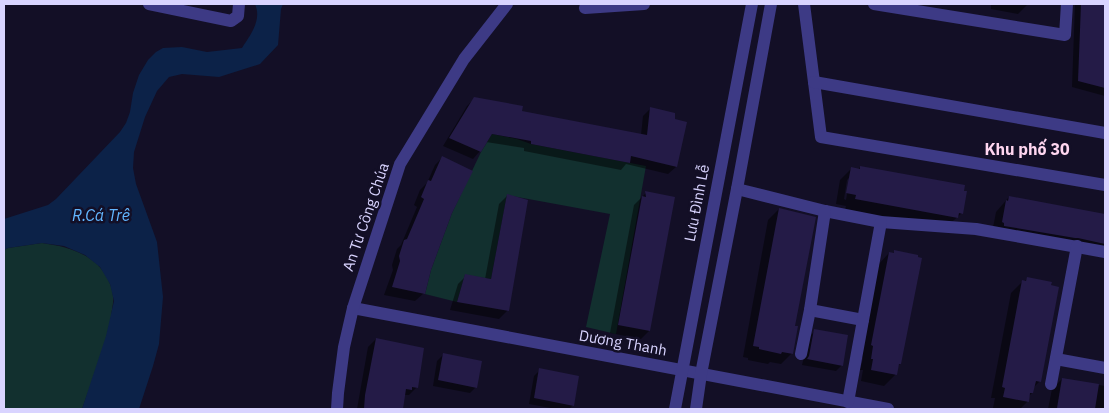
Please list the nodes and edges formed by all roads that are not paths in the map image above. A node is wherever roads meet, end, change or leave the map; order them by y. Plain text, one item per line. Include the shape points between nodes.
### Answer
1 (148, 4) edge
2 (240, 4) edge
3 (507, 4) edge
4 (644, 4) edge
5 (752, 4) edge
6 (771, 4) edge
7 (804, 4) edge
8 (874, 4) edge
9 (1067, 4) edge
10 (889, 5) edge
11 (585, 8) dead end
12 (814, 82) junction
13 (1105, 133) edge
14 (1105, 185) edge
15 (737, 189) junction
16 (825, 211) junction
17 (881, 222) junction
18 (1076, 246) junction
19 (1105, 252) edge
20 (353, 308) junction
21 (810, 310) junction
22 (863, 320) junction
23 (801, 354) dead end
24 (1056, 359) junction
25 (1105, 368) edge
26 (682, 370) junction
27 (701, 374) junction
28 (1051, 384) dead end
29 (848, 402) junction
30 (337, 409) edge
31 (675, 409) edge
32 (696, 409) edge
33 (888, 409) edge

1 - 2 street via 231,21 238,16
3 - 20 street, An Tư Công Chúa via 464,59 400,164
4 - 11 street
5 - 26 street, Lưu Đình Lễ
6 - 15 street
7 - 12 street
8 - 10 street
9 - 10 street via 1066,35
12 - 13 street
12 - 14 street via 821,137
15 - 16 street
15 - 27 street
16 - 17 street
16 - 21 street
17 - 18 street via 976,229
17 - 22 street
18 - 19 street
18 - 24 street
20 - 26 street, Dương Thanh
20 - 30 street, An Tư Công Chúa via 344,347
21 - 22 street
21 - 23 street
22 - 29 street
24 - 25 street
24 - 28 street
26 - 27 street, Dương Thanh
26 - 31 street, Lưu Đình Lễ
27 - 29 street, Dương Thanh
27 - 32 street
29 - 33 street, Dương Thanh

